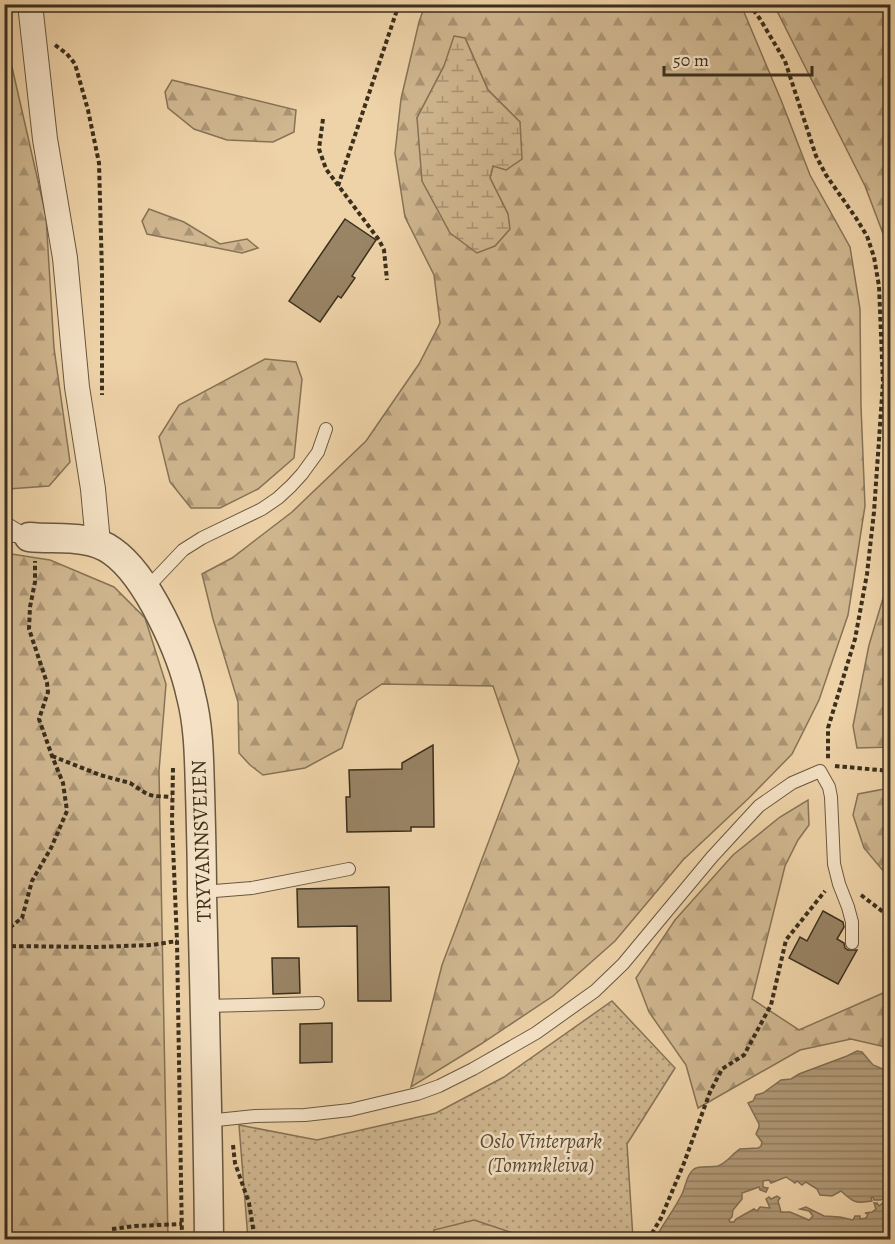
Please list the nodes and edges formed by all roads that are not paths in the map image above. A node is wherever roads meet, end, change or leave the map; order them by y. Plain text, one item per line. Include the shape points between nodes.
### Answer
1 (30, 4) edge
2 (326, 429) dead end
3 (4, 522) edge
4 (23, 537) edge
5 (98, 543) junction
6 (145, 590) junction
7 (349, 869) dead end
8 (202, 892) junction
9 (852, 943) dead end
10 (318, 1003) dead end
11 (205, 1006) junction
12 (207, 1121) junction
13 (209, 1239) edge

1 - 5 street
2 - 6 lane via 318,452 278,498 183,550
3 - 4 lane
4 - 5 street, TRYVANNSVEIEN
5 - 6 street, TRYVANNSVEIEN via 128,565
6 - 8 street, TRYVANNSVEIEN via 172,640 192,698 198,738
7 - 8 lane via 252,888
8 - 11 street, TRYVANNSVEIEN
9 - 12 lane via 852,922 834,864 830,787 824,769 792,783 759,806 595,992 536,1033 473,1069 417,1094 350,1110
10 - 11 lane
11 - 12 street, TRYVANNSVEIEN
12 - 13 street, TRYVANNSVEIEN

